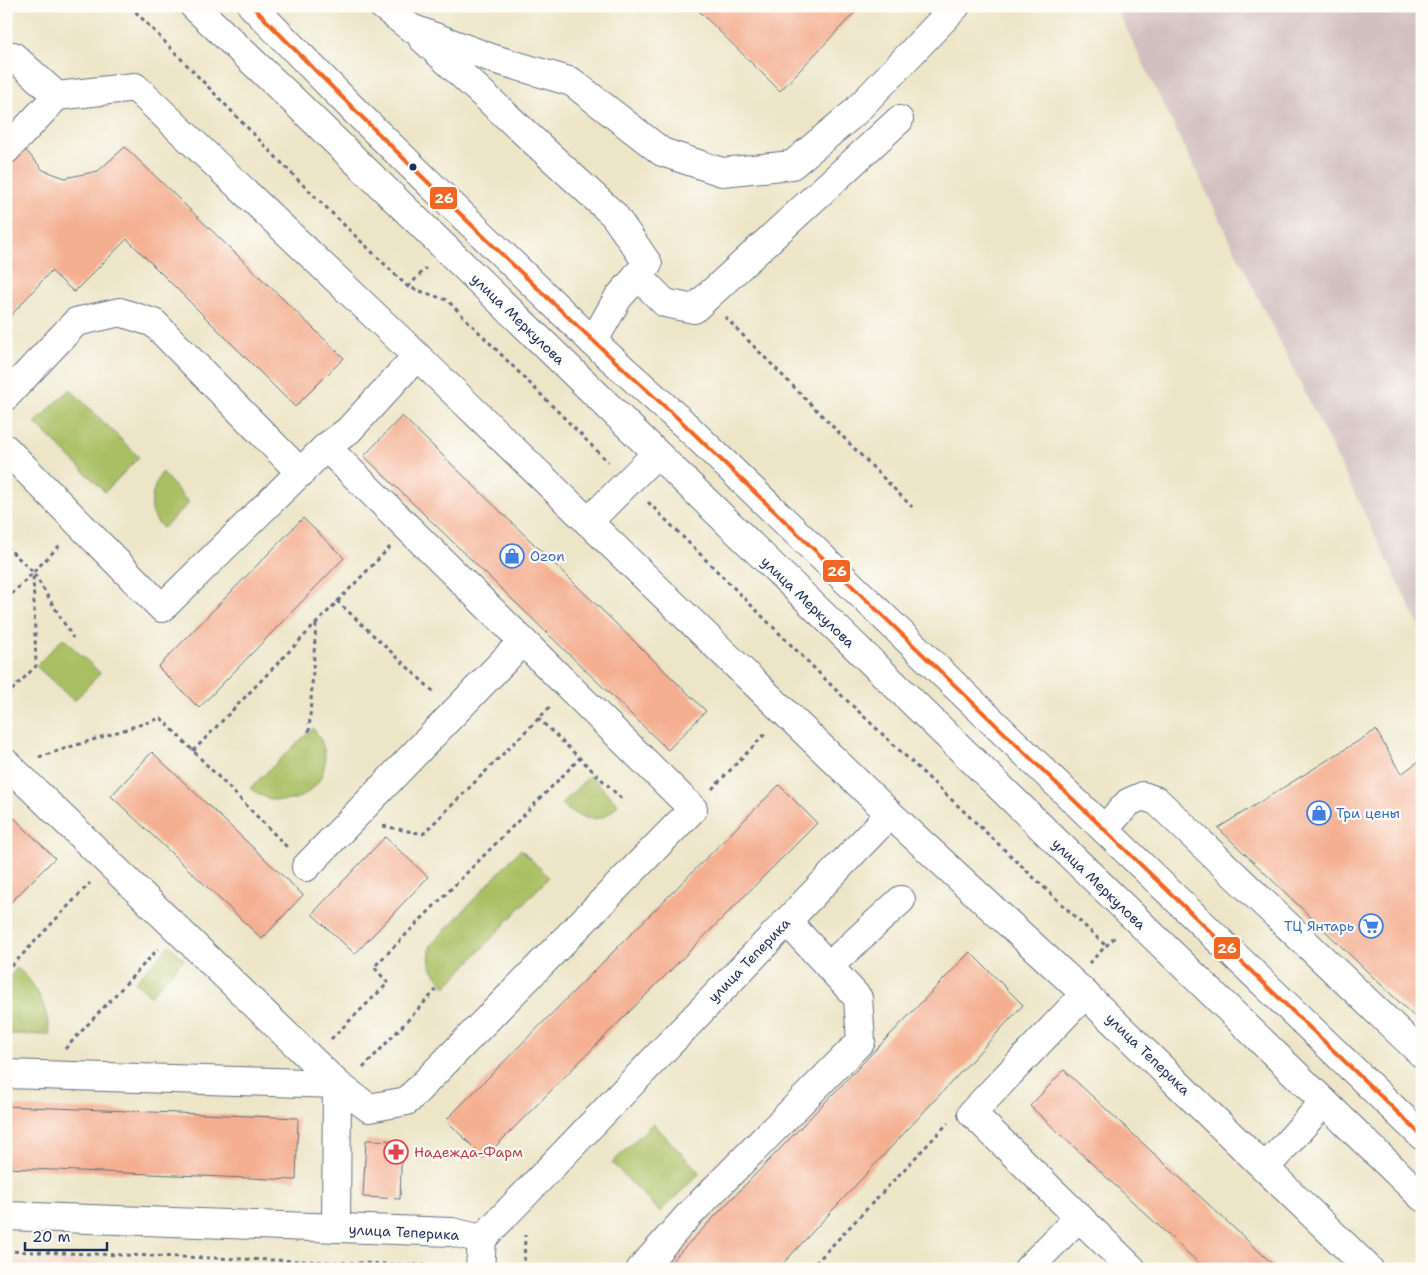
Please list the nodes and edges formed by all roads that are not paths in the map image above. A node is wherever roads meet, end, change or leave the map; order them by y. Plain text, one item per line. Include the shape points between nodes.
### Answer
1 (194, 6) edge
2 (252, 6) edge
3 (383, 6) edge
4 (956, 6) edge
5 (411, 28) junction
6 (6, 63) edge
7 (57, 96) junction
8 (899, 120) dead end
9 (6, 150) edge
10 (636, 276) junction
11 (593, 342) junction
12 (417, 356) junction
13 (6, 396) edge
14 (326, 448) junction
15 (6, 449) edge
16 (656, 454) junction
17 (301, 473) junction
18 (588, 522) junction
19 (522, 642) junction
20 (8, 764) edge
21 (890, 814) junction
22 (1104, 829) junction
23 (306, 867) road end
24 (902, 900) dead end
25 (787, 921) junction
26 (829, 966) junction
27 (1086, 994) junction
28 (1422, 1054) edge
29 (6, 1074) edge
30 (341, 1086) junction
31 (1324, 1102) junction
32 (1422, 1136) edge
33 (1266, 1167) junction
34 (1422, 1197) edge
35 (6, 1216) edge
36 (1079, 1217) junction
37 (336, 1228) junction
38 (482, 1239) junction
39 (480, 1269) edge
40 (641, 1269) edge
41 (1028, 1269) edge
42 (1132, 1269) edge
43 (1369, 1269) edge

1 - 16 street, улица Меркулова
2 - 11 street via 357,113
3 - 5 street
4 - 5 street via 854,113 792,165 722,172 662,152 572,82 494,59
5 - 10 street via 614,215 648,264
6 - 7 street via 13,56
7 - 9 street
7 - 12 street via 136,87
8 - 10 street via 694,309 666,303
10 - 11 street via 618,298
11 - 22 street via 683,423
12 - 14 street via 348,430
12 - 18 street
13 - 17 street via 76,322 120,312 154,323
14 - 17 street
14 - 19 street
15 - 17 street via 162,608
16 - 18 street
16 - 31 street, улица Меркулова
18 - 21 street
19 - 23 street
19 - 30 street via 693,809 407,1101 369,1108
20 - 30 street
21 - 25 street, улица Теперика
21 - 27 street, улица Теперика
22 - 28 street via 1129,802 1144,796 1157,801
22 - 32 street
24 - 26 street
25 - 26 street
25 - 38 street, улица Теперика
26 - 40 street via 858,998 861,1040 688,1216
27 - 33 street, улица Теперика
27 - 36 street via 972,1113
29 - 30 street
30 - 37 street
31 - 33 street
31 - 34 street, улица Меркулова
33 - 43 street, улица Теперика
35 - 37 street, улица Теперика
36 - 41 street
36 - 42 street
37 - 38 street, улица Теперика via 452,1232
38 - 39 street

